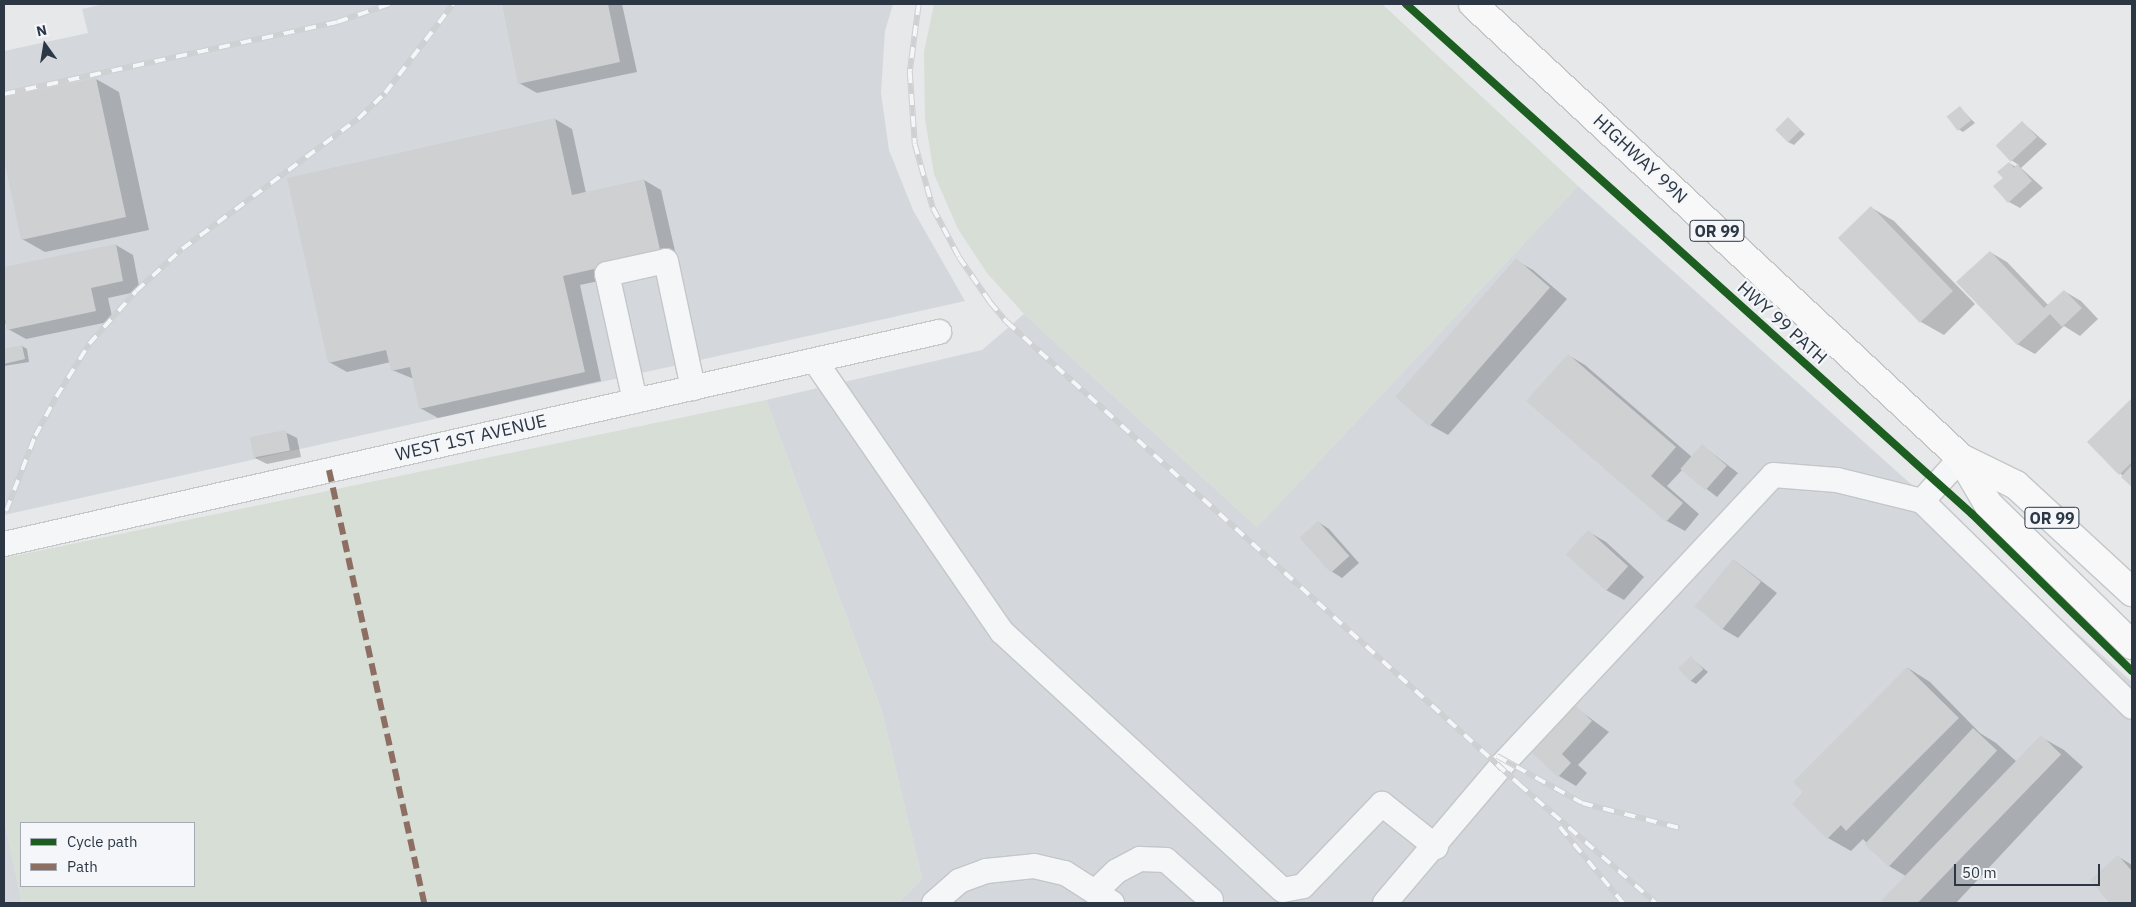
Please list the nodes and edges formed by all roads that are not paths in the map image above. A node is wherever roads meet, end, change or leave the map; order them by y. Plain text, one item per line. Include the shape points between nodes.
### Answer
1 (1472, 4) edge
2 (939, 332) dead end
3 (814, 361) junction
4 (693, 388) junction
5 (635, 401) junction
6 (1961, 458) junction
7 (1922, 501) junction
8 (4, 544) edge
9 (2132, 592) edge
10 (2132, 645) edge
11 (2132, 707) edge
12 (1436, 847) junction
13 (1103, 898) edge
14 (1211, 900) dead end
15 (934, 903) edge
16 (1385, 903) edge

1 - 6 main road, HIGHWAY 99N / OR 99
2 - 3 lane, WEST 1ST AVENUE
3 - 4 lane, WEST 1ST AVENUE
3 - 12 lane via 1002,632 1283,890 1303,886 1382,804
4 - 5 lane, WEST 1ST AVENUE
4 - 5 lane via 666,262 607,274
5 - 8 lane, WEST 1ST AVENUE
6 - 7 lane
6 - 9 main road, OR 99 via 2016,485
6 - 10 main road, OR 99 via 1988,504
7 - 11 lane
7 - 12 lane via 1836,480 1773,475 1501,766
12 - 16 lane
13 - 14 lane via 1117,871 1140,859 1166,860
13 - 15 lane via 1065,873 1034,866 1008,867 959,882

